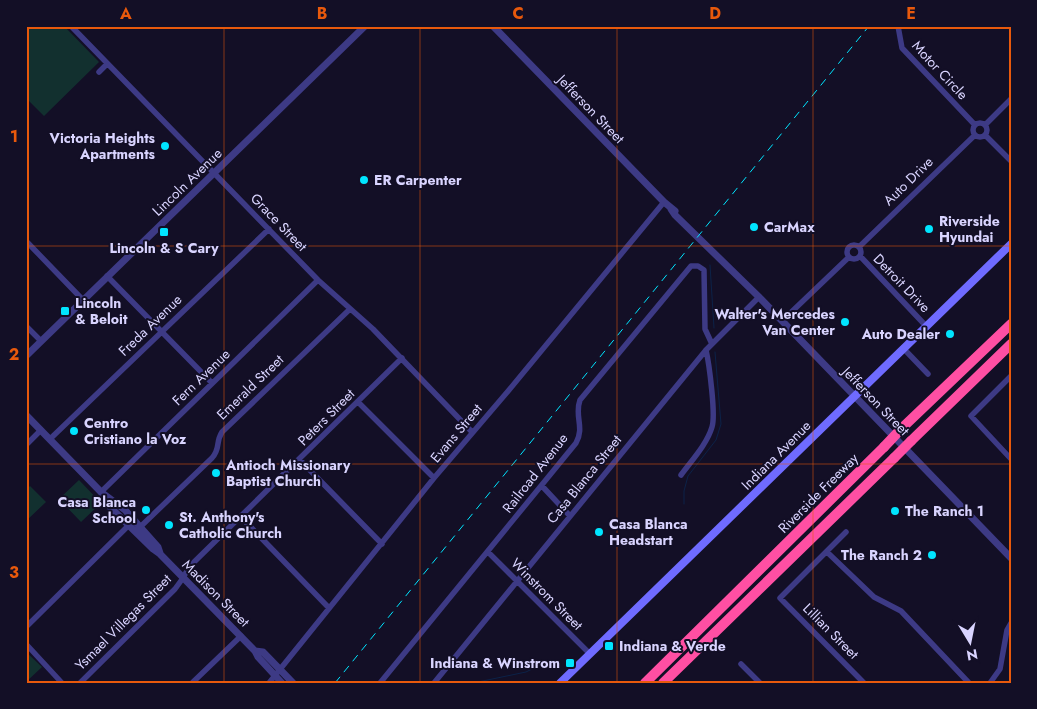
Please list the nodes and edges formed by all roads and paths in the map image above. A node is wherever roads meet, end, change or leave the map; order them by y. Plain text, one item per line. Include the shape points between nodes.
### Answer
1 (71, 26) edge
2 (364, 26) edge
3 (493, 26) edge
4 (898, 26) edge
5 (107, 64) junction
6 (99, 72) dead end
7 (1011, 99) edge
8 (976, 125) junction
9 (985, 125) junction
10 (975, 135) junction
11 (985, 135) junction
12 (1011, 161) edge
13 (214, 174) junction
14 (664, 202) junction
15 (269, 229) junction
16 (26, 240) edge
17 (1011, 244) edge
18 (860, 246) junction
19 (860, 256) junction
20 (849, 257) junction
21 (107, 276) junction
22 (318, 280) junction
23 (759, 297) junction
24 (83, 300) junction
25 (350, 309) junction
26 (782, 321) junction
27 (1011, 324) edge
28 (26, 326) edge
29 (926, 326) junction
30 (161, 331) junction
31 (41, 341) junction
32 (712, 344) junction
33 (1011, 344) edge
34 (903, 348) junction
35 (706, 350) junction
36 (26, 356) edge
37 (402, 358) junction
38 (928, 374) dead end
39 (1011, 376) edge
40 (212, 383) junction
41 (854, 396) junction
42 (358, 402) junction
43 (26, 415) edge
44 (41, 430) junction
45 (472, 432) junction
46 (50, 439) junction
47 (26, 445) edge
48 (1011, 459) edge
49 (300, 460) junction
50 (681, 476) dead end
51 (434, 478) junction
52 (542, 486) junction
53 (101, 492) junction
54 (570, 516) junction
55 (241, 517) junction
56 (130, 525) junction
57 (138, 529) junction
58 (846, 532) dead end
59 (382, 544) junction
60 (488, 552) junction
61 (827, 552) junction
62 (1011, 558) edge
63 (184, 578) junction
64 (517, 581) junction
65 (329, 608) junction
66 (1011, 623) edge
67 (26, 626) edge
68 (241, 636) junction
69 (26, 644) edge
70 (590, 654) junction
71 (741, 664) dead end
72 (277, 673) junction
73 (62, 683) edge
74 (80, 683) edge
75 (192, 683) edge
76 (269, 683) edge
77 (282, 683) edge
78 (292, 683) edge
79 (380, 683) edge
80 (434, 683) edge
81 (560, 683) edge
82 (645, 683) edge
83 (664, 683) edge
84 (760, 683) edge
85 (864, 683) edge
86 (969, 683) edge
87 (990, 683) edge

1 - 5 street, Grace Street
2 - 13 street, Lincoln Avenue
3 - 14 street, Jefferson Street
4 - 8 street, Motor Circle via 902,48
5 - 6 street
5 - 13 street, Grace Street
7 - 9 street
8 - 9 street
8 - 10 street
9 - 11 street
10 - 11 street
10 - 18 street, Auto Drive
11 - 12 street
13 - 15 street, Grace Street
13 - 21 street, Lincoln Avenue
14 - 23 street, Jefferson Street via 679,213
14 - 45 street, Evans Street
15 - 22 street, Grace Street
15 - 30 street, Freda Avenue
16 - 24 street
17 - 29 main road, Indiana Avenue
18 - 19 street
18 - 20 street, Auto Drive via 849,246
19 - 20 street
19 - 29 street, Detroit Drive
20 - 26 street, Auto Drive
21 - 24 street, Lincoln Avenue
21 - 30 street
22 - 25 street, Grace Street
22 - 40 street, Fern Avenue
23 - 26 street, Jefferson Street
23 - 32 street, Casa Blanca Street
24 - 31 street, Lincoln Avenue
25 - 37 street, Grace Street
25 - 57 street, Emerald Street via 222,432 218,438 218,450 212,458
26 - 41 street, Jefferson Street
27 - 82 highway, Riverside Freeway, bridge
28 - 31 street
29 - 34 main road, Indiana Avenue
30 - 40 street
30 - 46 street, Freda Avenue
31 - 36 street, Lincoln Avenue
32 - 35 street, Casa Blanca Street
32 - 52 street, Railroad Avenue via 705,329 704,270 691,266 580,400 577,412 579,436
33 - 83 highway, Riverside Freeway, bridge
34 - 38 street
34 - 41 main road, Indiana Avenue
35 - 50 street via 713,424 708,437
35 - 54 street, Casa Blanca Street
37 - 42 street, Peters Street
37 - 45 street, Grace Street
39 - 48 street via 971,416
40 - 53 street, Fern Avenue
41 - 62 street, Jefferson Street
41 - 70 main road, Indiana Avenue
42 - 49 street, Peters Street
42 - 51 street
43 - 44 street, Madison Street
44 - 46 street, Madison Street
44 - 47 street
45 - 51 street, Evans Street
46 - 53 street, Madison Street
49 - 55 street, Peters Street
49 - 59 street
51 - 59 street, Evans Street
52 - 54 street
52 - 60 street, Railroad Avenue
53 - 56 street, Madison Street via 110,507
53 - 57 street, Madison Street via 125,510
54 - 64 street, Casa Blanca Street
55 - 63 street, Peters Street via 188,567
55 - 65 street
56 - 57 street, Madison Street
56 - 67 street
57 - 63 street, Madison Street
58 - 61 street
59 - 65 street, Evans Street
60 - 64 street, Winstrom Street
60 - 79 street, Railroad Avenue
61 - 85 street, Lillian Street via 780,598
61 - 86 street via 874,597 901,612
63 - 68 street, Madison Street
63 - 74 street, Ysmael Villegas Street
64 - 70 street, Winstrom Street
64 - 80 street, Casa Blanca Street
65 - 72 street, Evans Street
66 - 87 street via 1000,669
68 - 72 street, Madison Street
68 - 75 street
69 - 73 street
70 - 81 main road, Indiana Avenue
71 - 84 street
72 - 76 street, Evans Street
72 - 77 street, Madison Street
72 - 78 street, Madison Street

